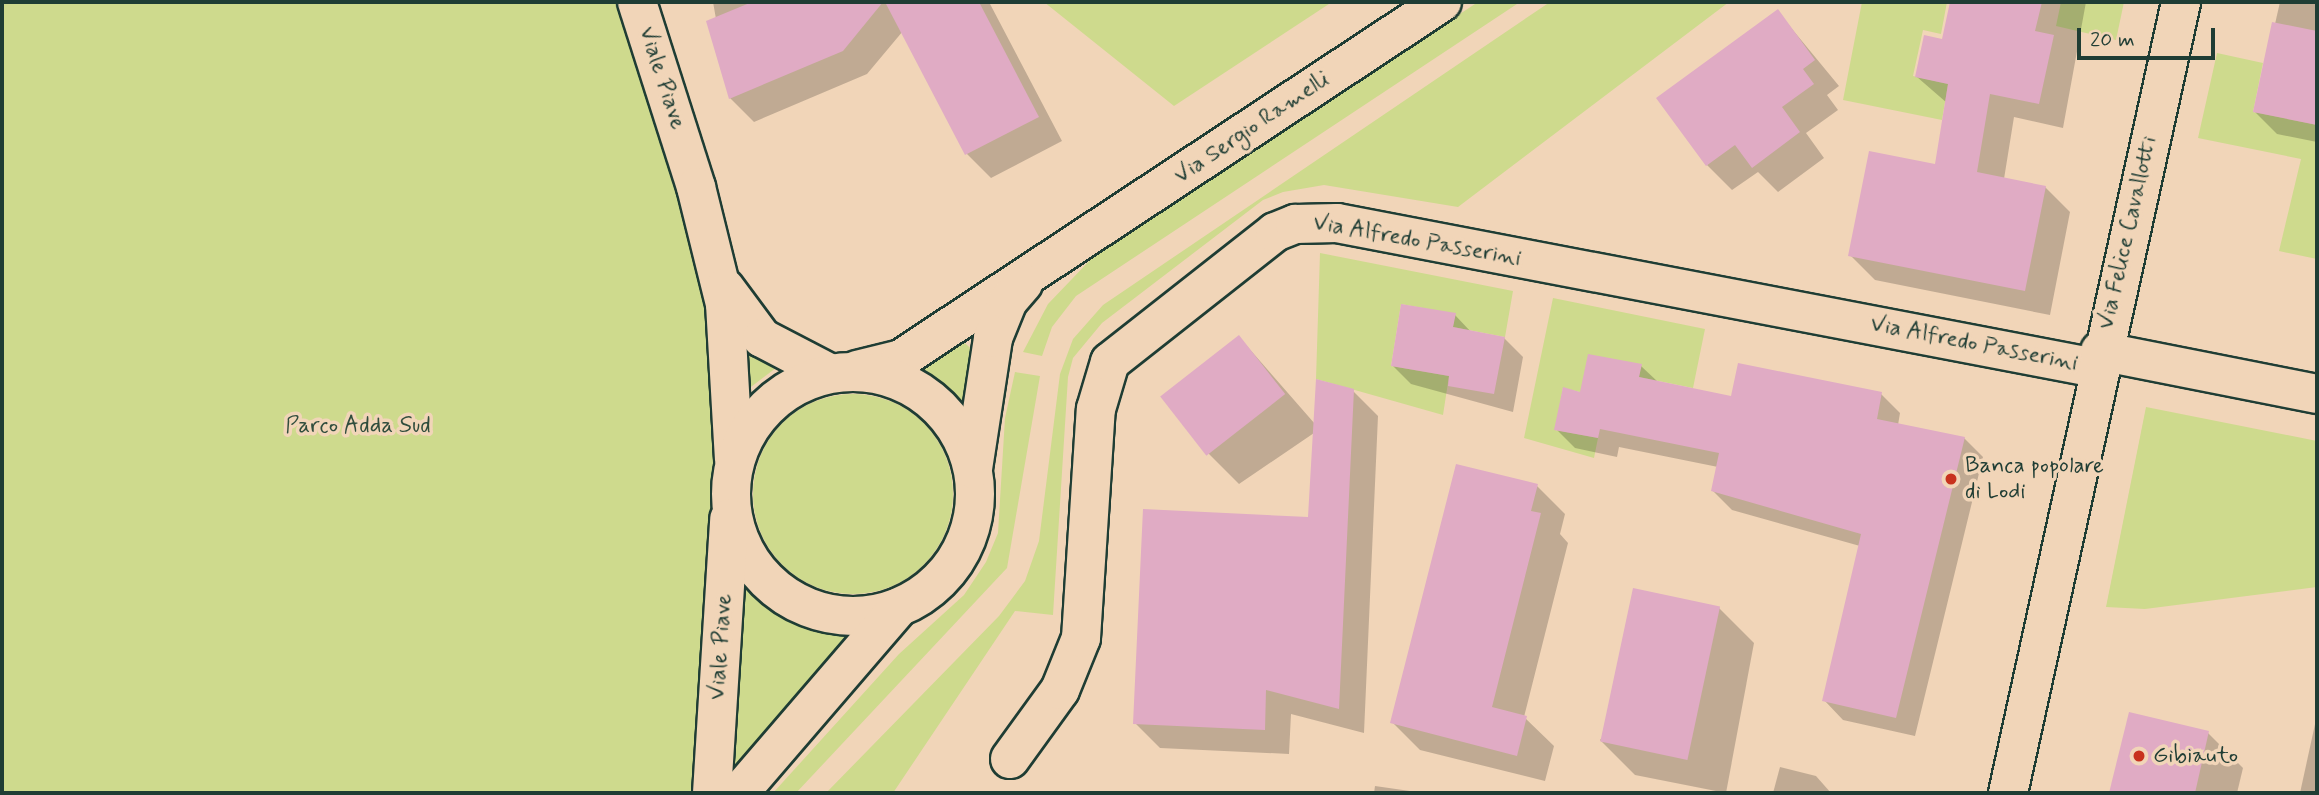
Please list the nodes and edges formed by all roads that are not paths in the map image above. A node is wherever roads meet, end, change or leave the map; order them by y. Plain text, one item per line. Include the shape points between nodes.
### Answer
1 (638, 2) edge
2 (1442, 2) edge
3 (2181, 2) edge
4 (1061, 255) junction
5 (719, 276) junction
6 (2098, 360) junction
7 (840, 372) junction
8 (2317, 394) edge
9 (734, 462) junction
10 (973, 469) junction
11 (730, 500) junction
12 (899, 607) junction
13 (1010, 759) dead end
14 (712, 793) edge
15 (739, 793) edge
16 (2008, 793) edge

1 - 5 street, Viale Piave
2 - 4 street, Via Sergio Ramelli
3 - 6 street, Via Felice Cavallotti
4 - 7 street, Via Sergio Ramelli via 901,359
4 - 10 street, Via Sergio Ramelli via 1022,285 999,320
5 - 7 street, Viale Piave via 745,323 762,338
5 - 9 street, Viale Piave
6 - 8 street, Via Alfredo Passerini
6 - 13 street, Via Alfredo Passerini via 1337,223 1295,224 1275,232 1110,362 1096,409 1081,638 1060,690
6 - 16 street, Via Felice Cavallotti
7 - 9 street, Viale Piave via 769,404
7 - 10 street, Viale Piave via 892,377 929,398 958,430
9 - 11 street, Viale Piave
10 - 12 street, Viale Piave via 974,511 961,552 935,585
11 - 12 street, Viale Piave via 738,538 758,571 787,597 822,612 861,616
11 - 14 street, Viale Piave
12 - 15 street, Viale Piave

